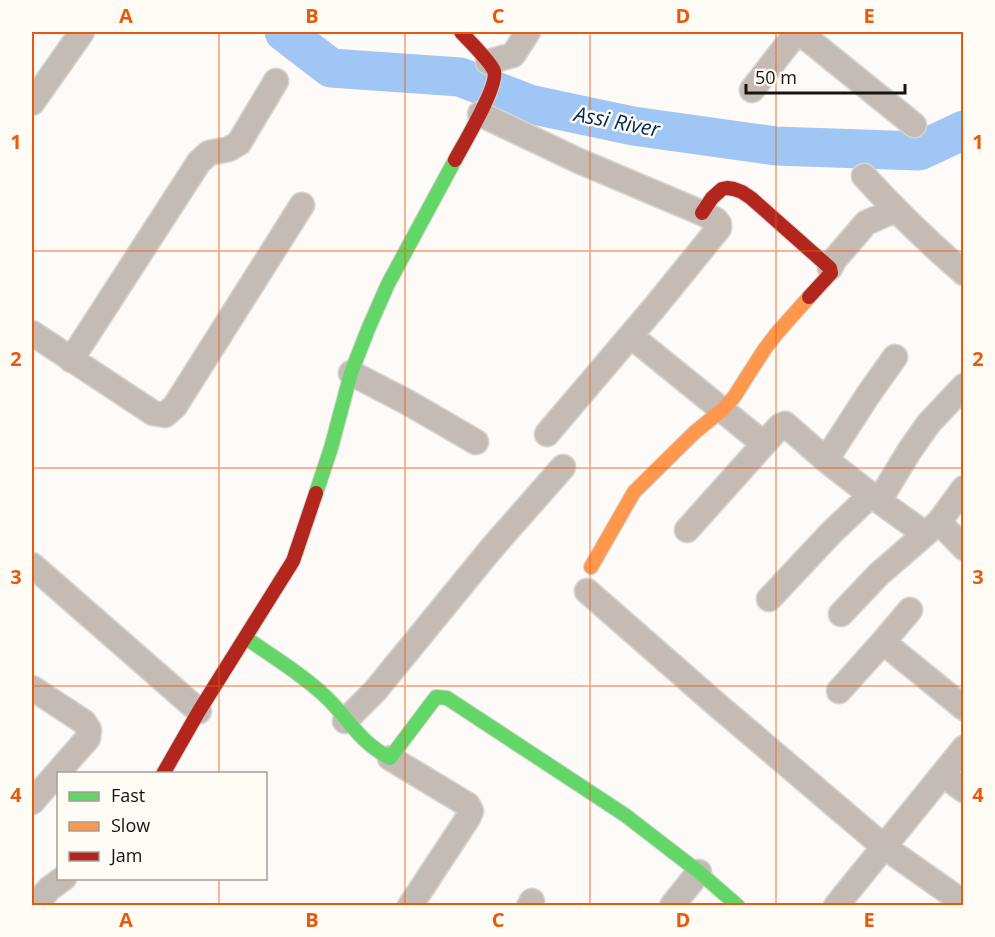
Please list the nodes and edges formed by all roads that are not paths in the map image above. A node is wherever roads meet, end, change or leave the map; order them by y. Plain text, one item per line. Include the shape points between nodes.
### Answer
1 (82, 32) edge
2 (461, 32) edge
3 (528, 32) edge
4 (798, 32) edge
5 (491, 70) junction
6 (276, 81) dead end
7 (752, 90) dead end
8 (32, 103) edge
9 (482, 109) junction
10 (914, 125) dead end
11 (864, 176) dead end
12 (302, 205) dead end
13 (896, 212) junction
14 (702, 213) junction
15 (830, 268) junction
16 (963, 273) edge
17 (32, 333) edge
18 (631, 336) junction
19 (895, 357) dead end
20 (71, 360) junction
21 (351, 373) junction
22 (963, 386) edge
23 (722, 410) junction
24 (547, 434) dead end
25 (476, 442) dead end
26 (764, 444) junction
27 (826, 460) junction
28 (563, 467) dead end
29 (963, 488) edge
30 (875, 498) junction
31 (932, 528) junction
32 (687, 530) dead end
33 (963, 548) edge
34 (32, 565) edge
35 (591, 567) dead end
36 (587, 591) dead end
37 (769, 599) dead end
38 (910, 610) dead end
39 (841, 614) dead end
40 (246, 638) junction
41 (884, 642) junction
42 (32, 688) edge
43 (839, 691) dead end
44 (963, 708) edge
45 (200, 711) junction
46 (345, 720) junction
47 (963, 748) edge
48 (390, 758) junction
49 (58, 772) edge
50 (164, 772) edge
51 (57, 773) edge
52 (943, 775) junction
53 (963, 790) edge
54 (32, 802) edge
55 (883, 846) junction
56 (699, 872) junction
57 (62, 880) edge
58 (963, 903) edge
59 (34, 906) edge
60 (410, 906) edge
61 (672, 906) edge
62 (738, 906) edge
63 (836, 906) edge

1 - 8 street
2 - 5 street
3 - 5 street via 513,55
4 - 7 street
4 - 10 street
5 - 9 street
6 - 20 street via 239,143 209,153 199,162
9 - 14 street via 579,161
9 - 21 street via 388,285
11 - 13 street
12 - 20 street via 175,406 165,415 153,413
13 - 15 street via 866,223
13 - 16 street
14 - 15 street via 720,189 737,189
14 - 18 street via 716,220 719,228
15 - 23 street via 829,277 777,333
17 - 20 street
18 - 23 street
18 - 24 street
19 - 27 street
21 - 25 street
21 - 40 street via 293,561
22 - 30 street via 929,423
23 - 26 street
23 - 35 street via 634,492
26 - 27 street via 785,424
26 - 32 street
27 - 30 street
28 - 46 street via 375,691
29 - 31 street
30 - 31 street
30 - 37 street via 831,533
31 - 33 street
31 - 39 street
34 - 45 street
36 - 55 street
38 - 41 street
40 - 45 street
40 - 46 street via 322,693
41 - 43 street
41 - 44 street
42 - 49 street via 84,722 89,730 88,738
45 - 50 street
46 - 48 street via 369,746
47 - 52 street
48 - 56 street via 436,697 447,698 625,815
48 - 60 street via 468,805 471,811
51 - 54 street
52 - 53 street
52 - 55 street
55 - 58 street
55 - 63 street
56 - 61 street
56 - 62 street
57 - 59 street

